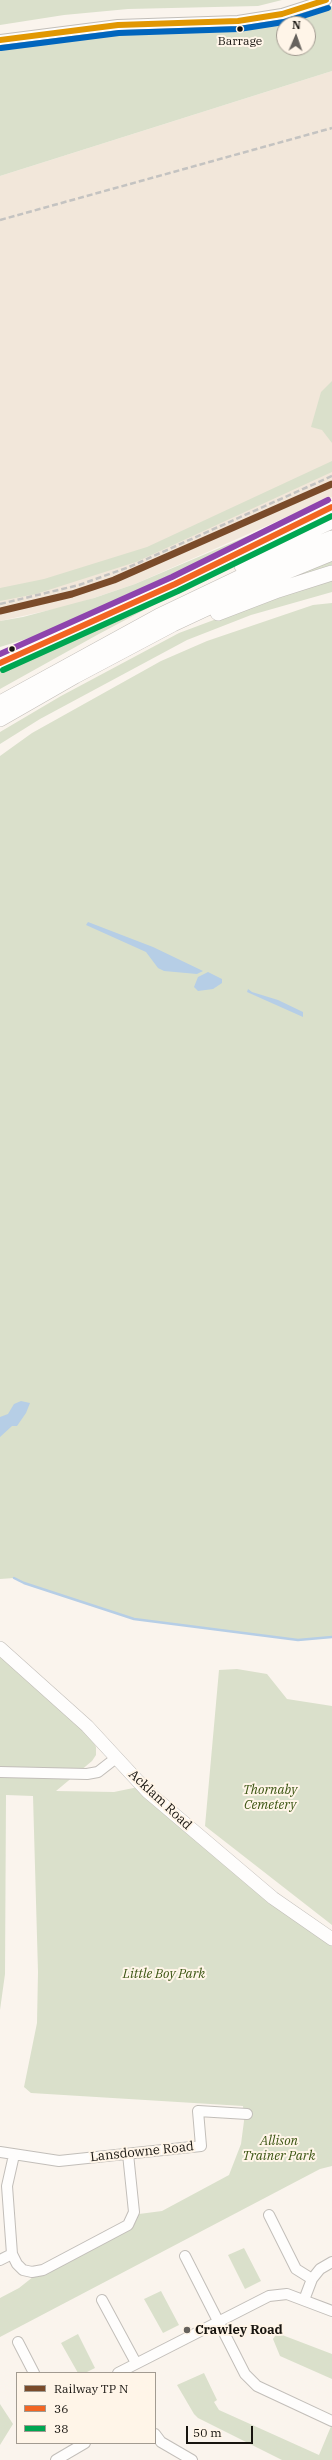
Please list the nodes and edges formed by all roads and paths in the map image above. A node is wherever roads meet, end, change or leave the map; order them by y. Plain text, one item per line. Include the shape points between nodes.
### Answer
1 (326, 0) edge
2 (0, 40) edge
3 (332, 507) edge
4 (332, 522) edge
5 (332, 538) edge
6 (332, 553) edge
7 (332, 573) edge
8 (159, 616) junction
9 (126, 648) junction
10 (0, 664) edge
11 (0, 703) edge
12 (0, 719) edge
13 (0, 1648) edge
14 (116, 1758) junction
15 (0, 1772) edge
16 (332, 1939) edge
17 (247, 2114) dead end
18 (0, 2152) edge
19 (128, 2154) junction
20 (14, 2155) junction
21 (269, 2214) dead end
22 (12, 2254) junction
23 (186, 2256) dead end
24 (0, 2260) edge
25 (332, 2262) edge
26 (312, 2279) junction
27 (102, 2300) dead end
28 (304, 2300) junction
29 (332, 2311) edge
30 (218, 2322) junction
31 (18, 2342) dead end
32 (136, 2363) junction
33 (33, 2372) edge
34 (122, 2372) edge
35 (332, 2421) edge
36 (156, 2435) edge
37 (81, 2444) edge
38 (69, 2447) edge
39 (175, 2456) edge
40 (56, 2460) edge
41 (192, 2460) edge

1 - 2 street via 288,12 238,21 118,25
3 - 10 main road via 175,584
4 - 8 highway via 286,542 194,591
5 - 8 highway via 270,563
6 - 9 highway via 271,578
7 - 9 highway via 278,590 169,634
8 - 11 highway
9 - 12 highway
13 - 14 main road, Acklam Road via 63,1703
14 - 15 street via 98,1772 87,1774
14 - 16 main road, Acklam Road via 148,1792 273,1898
17 - 19 street, Lansdowne Road via 198,2111 201,2146
18 - 20 street, Lansdowne Road
19 - 20 street, Lansdowne Road via 59,2161
19 - 22 street via 134,2212 128,2225 43,2270 24,2270
20 - 22 street via 7,2186
21 - 26 street via 296,2269
22 - 24 street
23 - 30 street
25 - 26 street
26 - 28 street
27 - 32 street
28 - 29 street
28 - 30 street via 287,2294 269,2296
30 - 32 street
30 - 35 street via 245,2374 257,2386
31 - 33 street
32 - 34 street
36 - 39 street
37 - 38 street
38 - 40 street
39 - 41 street

